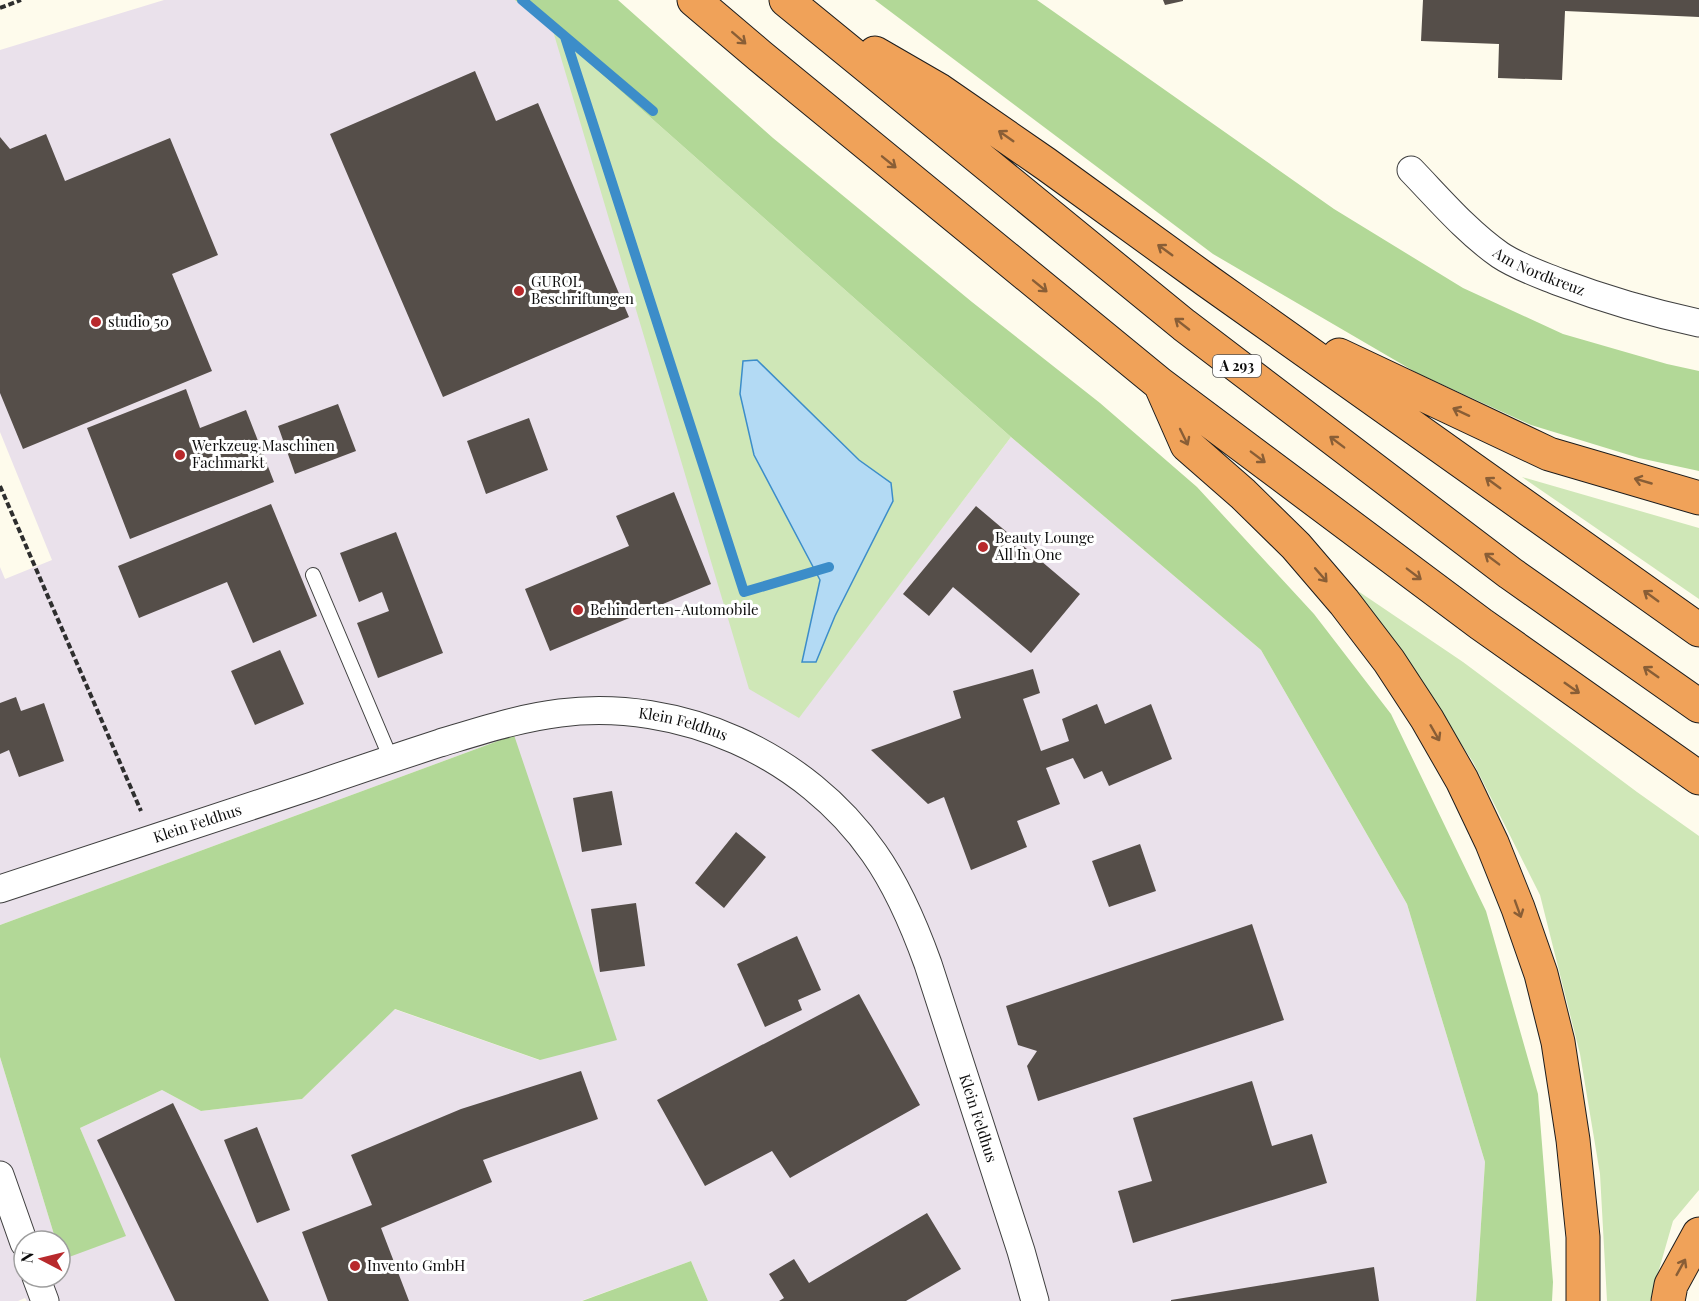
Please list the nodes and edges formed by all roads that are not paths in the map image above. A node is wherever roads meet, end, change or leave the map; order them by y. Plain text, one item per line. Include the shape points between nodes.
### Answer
1 (694, 0) edge
2 (788, 2) edge
3 (1411, 170) dead end
4 (1264, 320) junction
5 (1699, 323) edge
6 (1160, 384) junction
7 (1699, 498) edge
8 (313, 575) dead end
9 (1699, 630) edge
10 (1699, 706) edge
11 (391, 759) junction
12 (1699, 778) edge
13 (0, 889) edge
14 (0, 1175) edge
15 (19, 1229) edge
16 (1699, 1234) edge
17 (1035, 1301) edge
18 (1583, 1301) edge
19 (1668, 1301) edge

1 -> 6 highway
4 -> 2 highway via 939,90
10 -> 2 highway, A 293 via 1510,573 1184,325
3 - 5 street, Am Nordkreuz via 1478,237 1514,264 1619,302
7 -> 4 highway via 1549,454
9 -> 4 highway
6 -> 12 highway via 1481,624
6 -> 18 highway via 1187,445 1296,546 1389,661 1462,780 1492,843 1541,974 1558,1042 1583,1237
8 - 11 lane
11 - 13 street, Klein Feldhus
11 - 17 street, Klein Feldhus via 529,719 575,711 626,712 692,723 734,739 781,764 825,798 874,853 915,928 981,1123
14 - 15 street
19 -> 16 highway via 1671,1285

